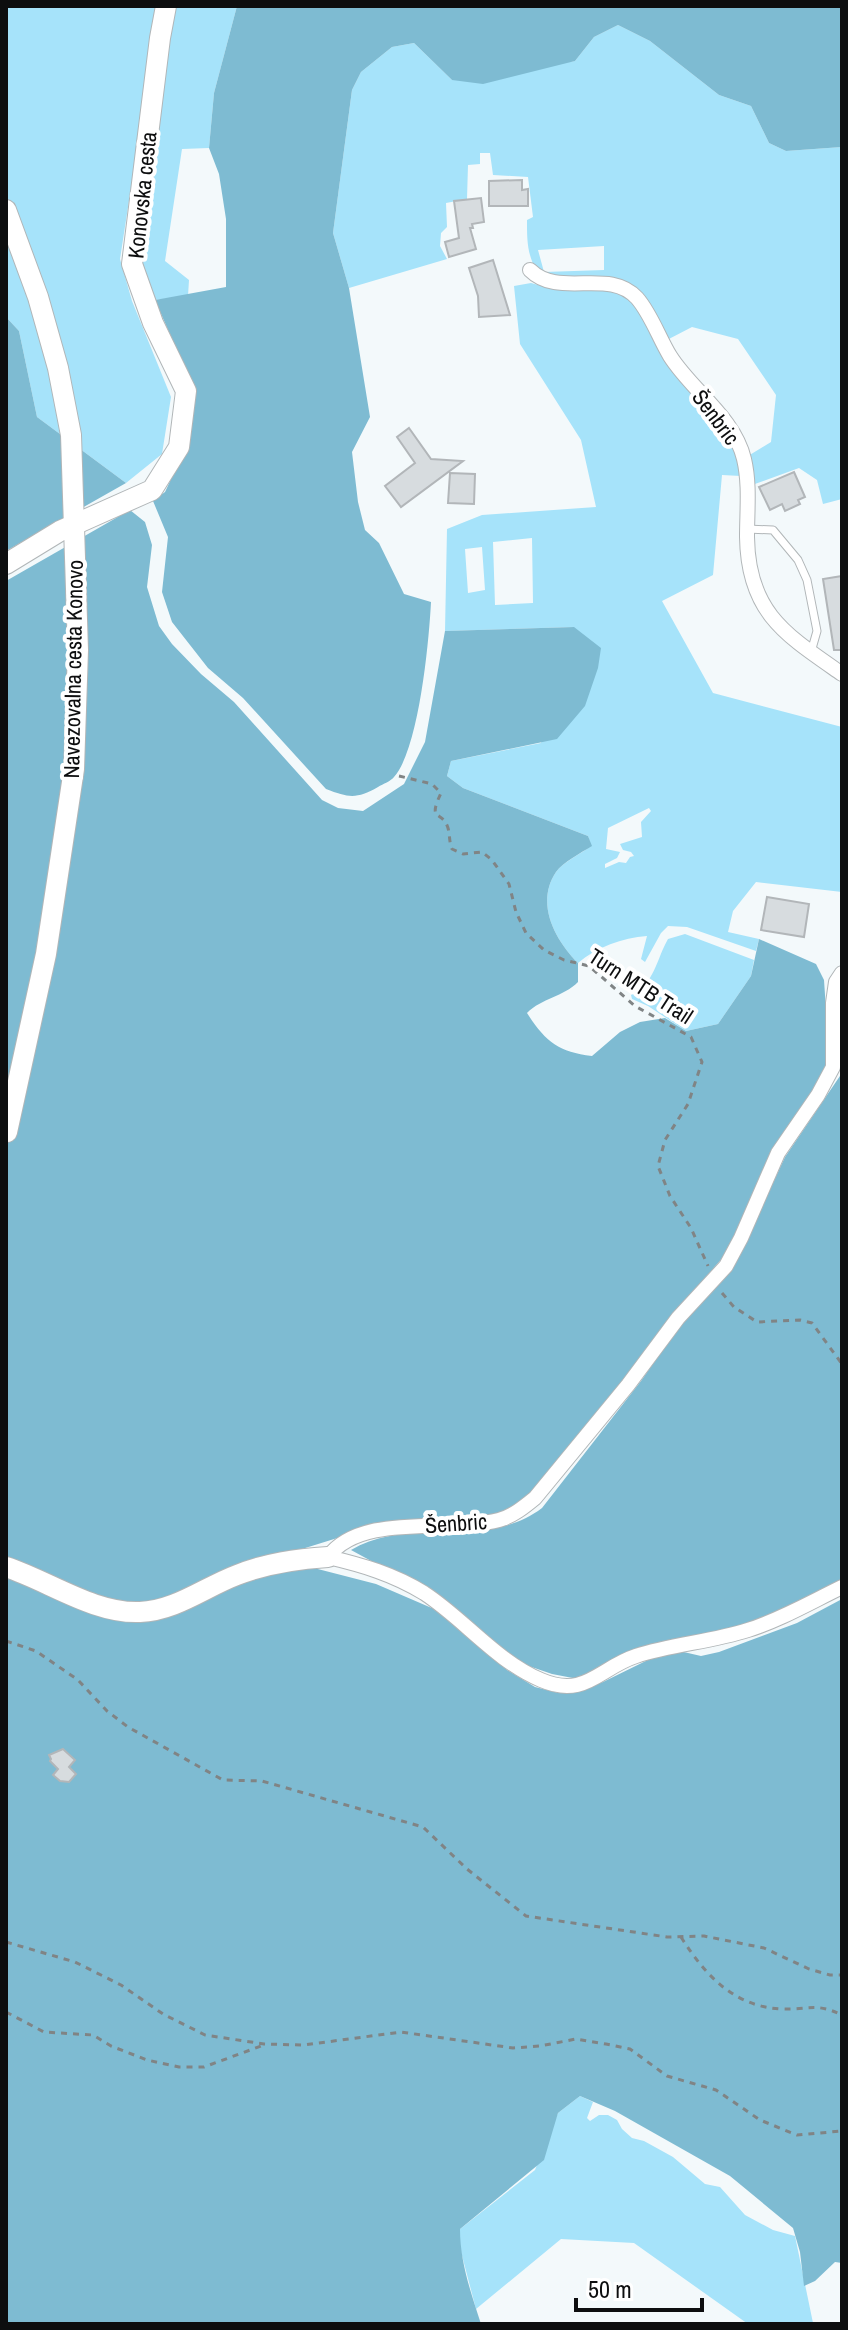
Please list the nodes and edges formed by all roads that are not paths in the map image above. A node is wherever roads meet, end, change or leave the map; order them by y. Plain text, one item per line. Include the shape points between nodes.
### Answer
1 (166, 6) edge
2 (6, 210) edge
3 (530, 270) dead end
4 (74, 525) junction
5 (747, 529) junction
6 (6, 564) edge
7 (811, 652) junction
8 (842, 674) edge
9 (842, 973) edge
10 (7, 1132) edge
11 (328, 1557) junction
12 (6, 1567) edge
13 (842, 1587) edge

1 - 4 street, Konovska cesta via 132,264 186,391 179,447 152,490
2 - 4 street, Navezovalna cesta Konovo via 58,368 71,435
3 - 5 street, Šenbric via 539,280 553,283 612,284 638,299 671,358 733,432 744,457
4 - 6 street, Konovska cesta
4 - 10 street, Navezovalna cesta Konovo via 74,769 46,954
5 - 7 street, Šenbric via 757,591 782,631
5 - 7 lane via 773,530 798,560 817,631
7 - 8 street, Šenbric
9 - 11 street, Šenbric via 833,1003 833,1067 778,1153 726,1266 678,1318 535,1498 498,1520 353,1537
11 - 12 street via 251,1570 168,1608 138,1613 101,1606
11 - 13 street via 393,1575 502,1655 560,1687 583,1683 659,1649 750,1630

